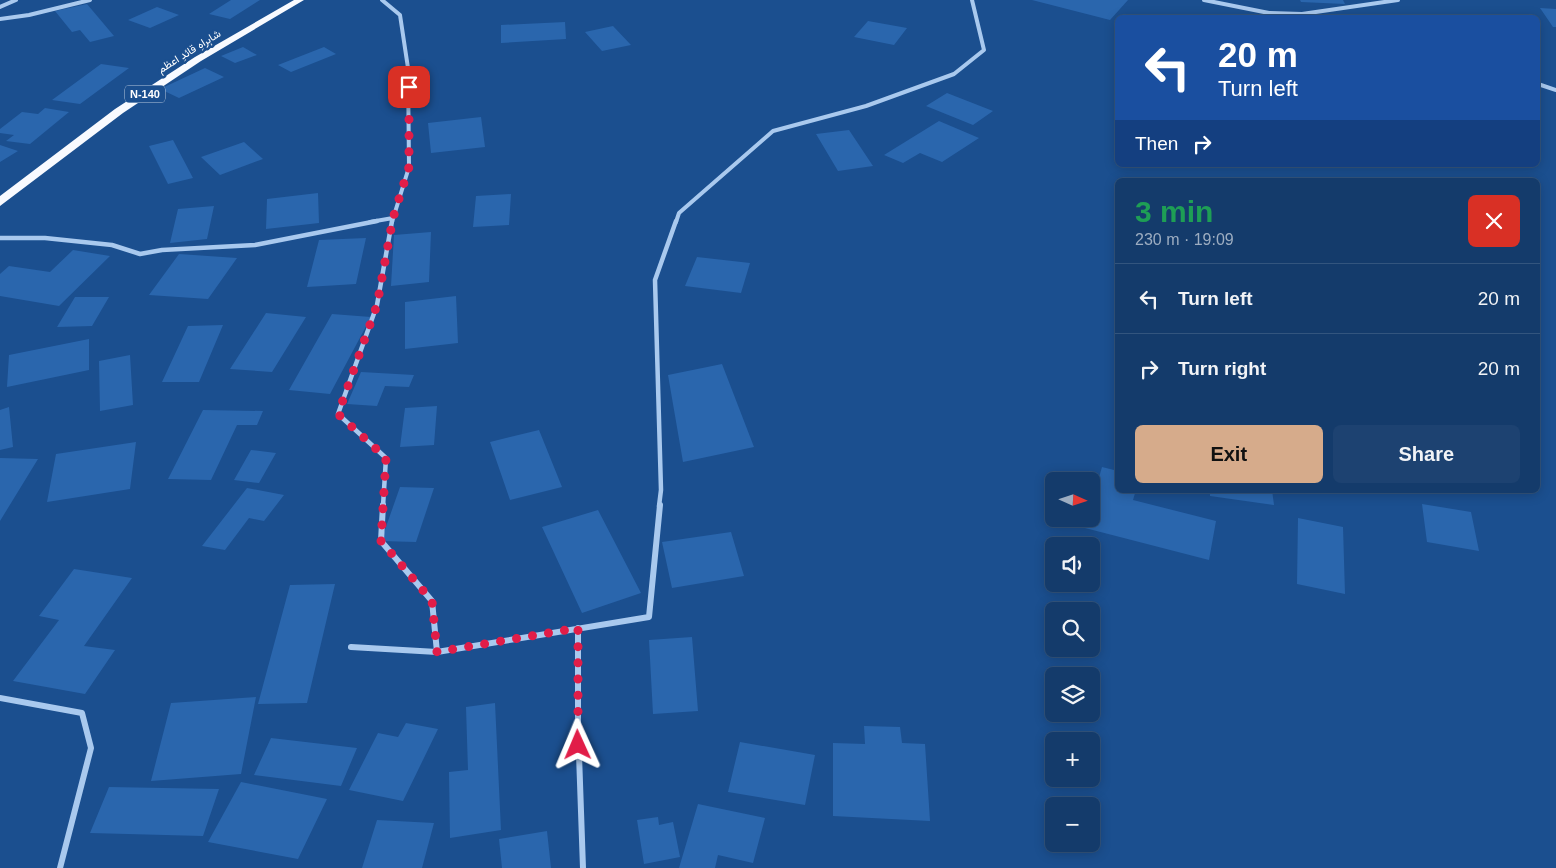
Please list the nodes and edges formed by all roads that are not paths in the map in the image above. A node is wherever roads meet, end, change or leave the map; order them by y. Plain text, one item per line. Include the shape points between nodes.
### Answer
1 (16, 0) edge
2 (90, 0) edge
3 (300, 0) edge
4 (382, 0) edge
5 (972, 0) edge
6 (1204, 0) edge
7 (1398, 0) edge
8 (0, 7) edge
9 (1269, 13) junction
10 (1277, 15) edge
11 (0, 19) edge
12 (1540, 85) edge
13 (1556, 90) edge
14 (0, 202) edge
15 (393, 218) junction
16 (0, 238) edge
17 (578, 628) junction
18 (350, 647) dead end
19 (437, 652) junction
20 (0, 698) edge
21 (60, 868) edge
22 (583, 868) edge

1 - 8 street
2 - 11 street
3 - 14 highway, شاہراہِ قائدِ اعظم / N-140 via 198,58 119,111
4 - 15 street via 400,15 408,68 409,167
5 - 17 street via 984,50 954,74 866,106 773,131 679,213 655,280 661,490 649,617
6 - 9 street
7 - 9 street via 1302,14
9 - 10 street
12 - 13 street
15 - 16 street via 255,246 140,254 112,245 45,238
15 - 19 street via 377,305 338,414 386,458 381,541 432,601
17 - 19 street
17 - 22 street
18 - 19 street
20 - 21 street via 82,713 91,748

